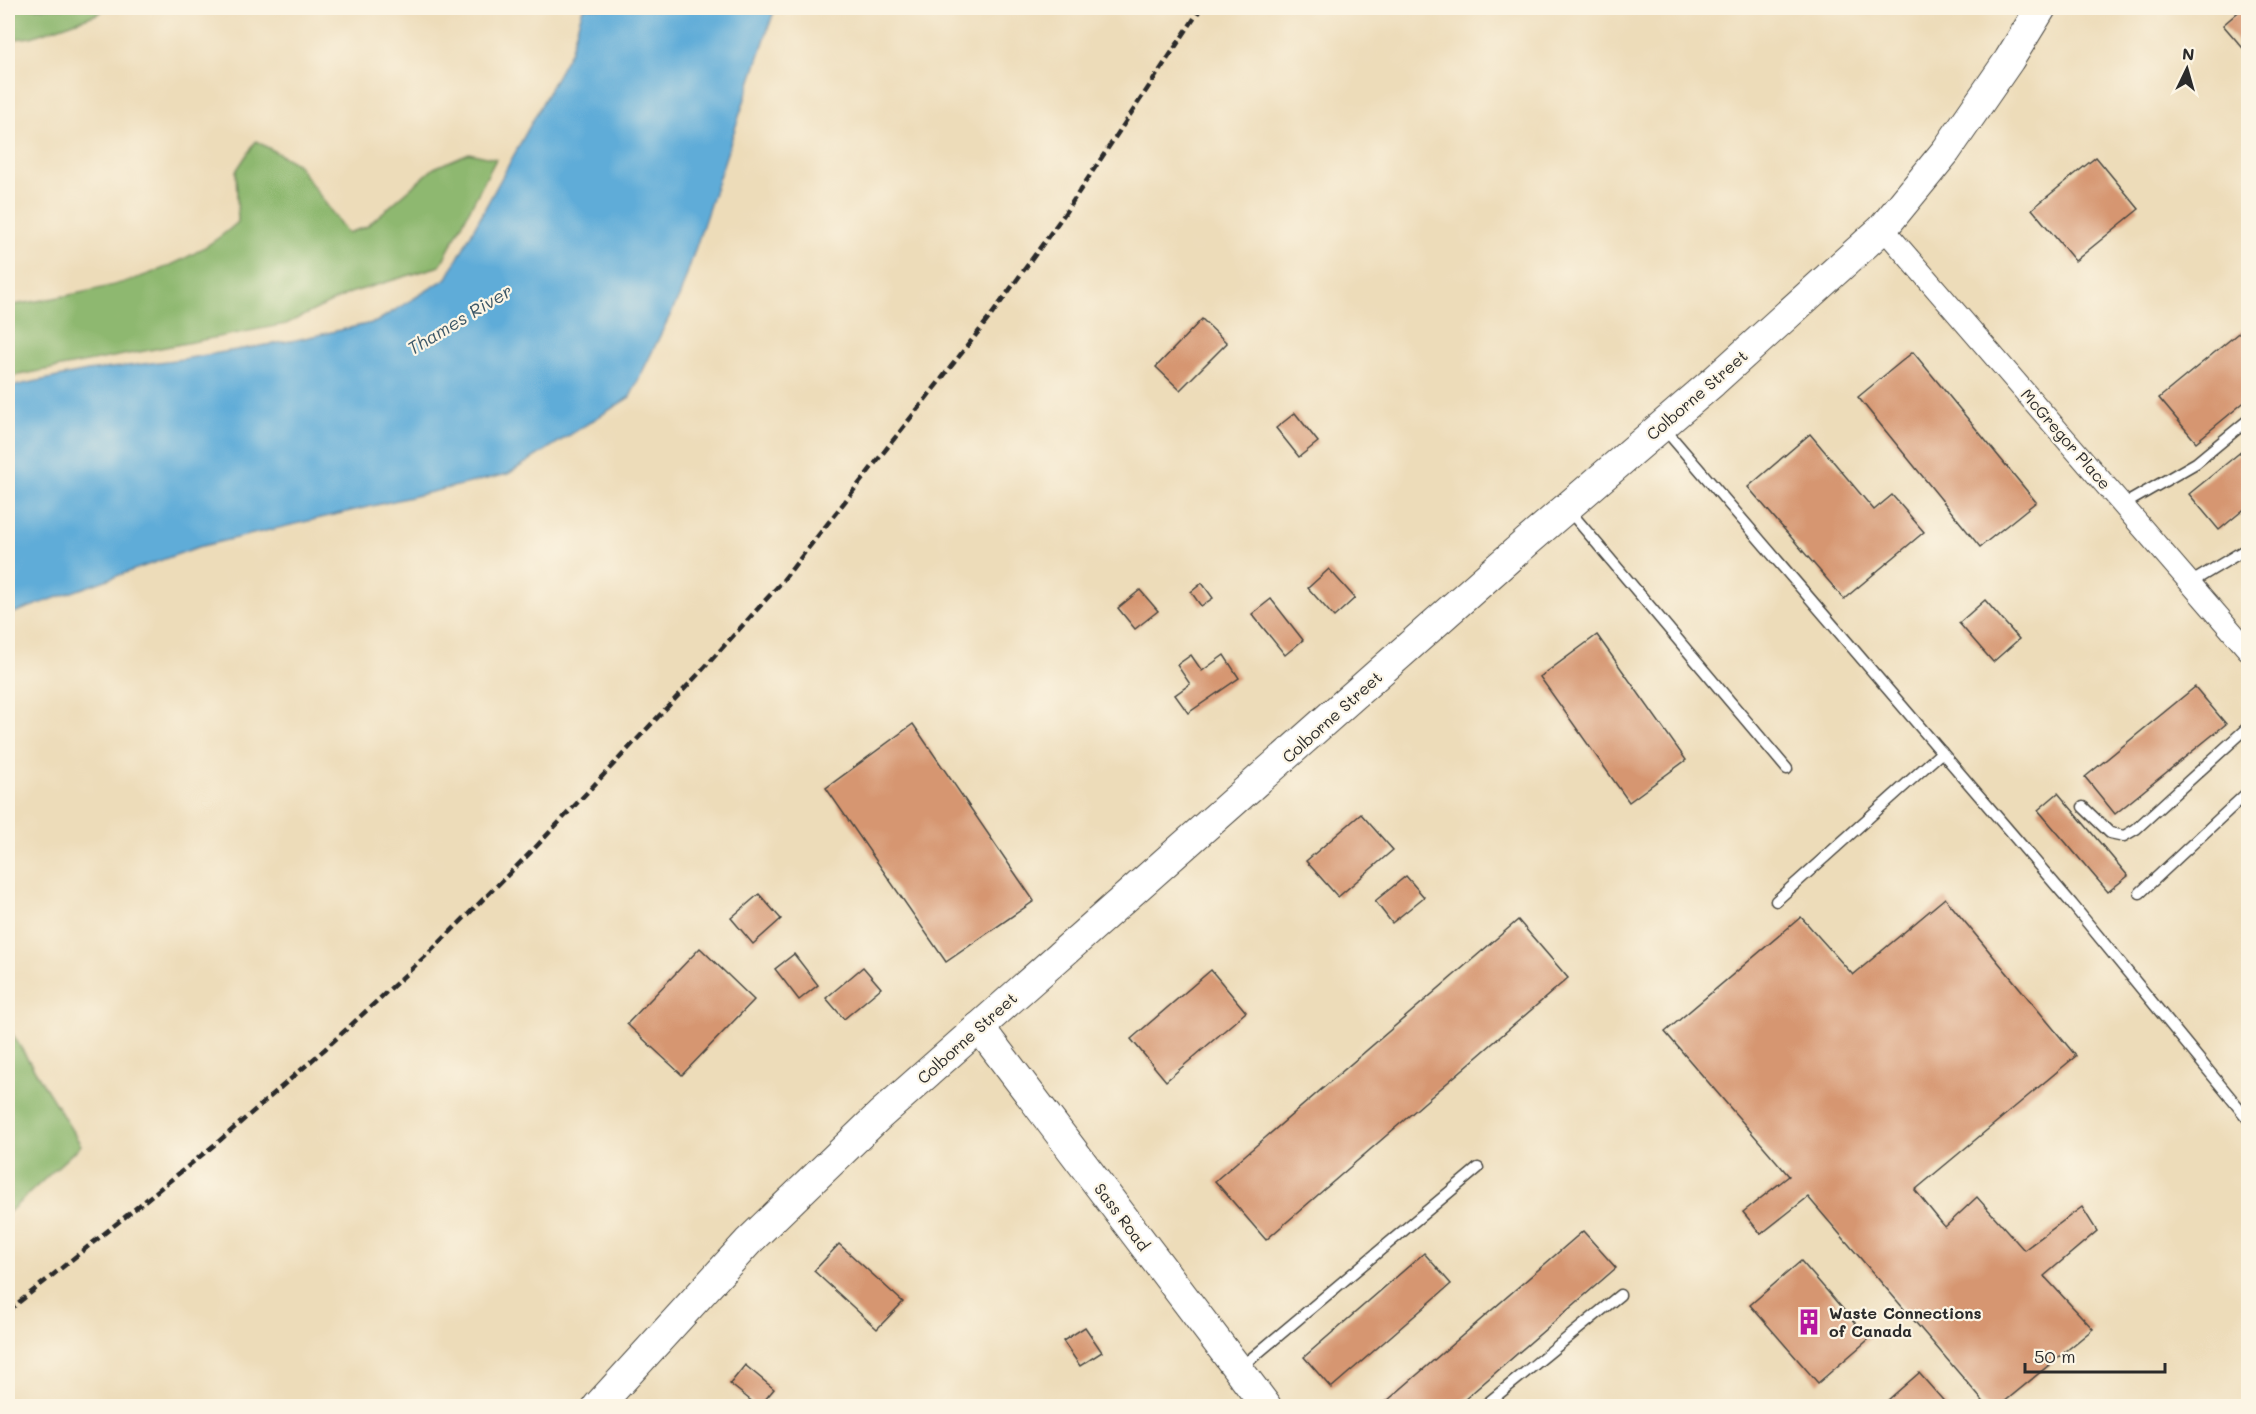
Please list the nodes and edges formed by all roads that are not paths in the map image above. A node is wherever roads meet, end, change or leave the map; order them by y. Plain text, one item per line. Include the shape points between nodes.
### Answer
1 (2041, 8) edge
2 (1883, 228) junction
3 (2248, 420) edge
4 (1662, 426) junction
5 (2123, 506) junction
6 (1567, 508) junction
7 (2248, 548) edge
8 (2190, 583) junction
9 (2248, 650) edge
10 (2248, 727) edge
11 (1942, 752) junction
12 (1787, 769) dead end
13 (2248, 792) edge
14 (2083, 807) dead end
15 (2140, 893) dead end
16 (1776, 902) dead end
17 (979, 1027) junction
18 (2248, 1119) edge
19 (1478, 1167) dead end
20 (1620, 1294) dead end
21 (1238, 1370) junction
22 (598, 1407) edge
23 (1266, 1407) edge
24 (1484, 1407) edge

1 - 2 street, Colborne Street via 1946,151
2 - 4 street, Colborne Street
2 - 5 street, McGregor Place
3 - 5 lane via 2196,463
4 - 6 street, Colborne Street
4 - 11 lane
5 - 8 street, McGregor Place
6 - 12 lane
6 - 17 street, Colborne Street
7 - 8 lane
8 - 9 street, McGregor Place
10 - 14 lane via 2124,836 2110,833
11 - 16 lane
11 - 18 lane
13 - 15 lane
17 - 21 street, Sass Road
17 - 22 street, Colborne Street via 880,1115 748,1242
19 - 21 lane
20 - 24 lane
21 - 23 street, Sass Road

